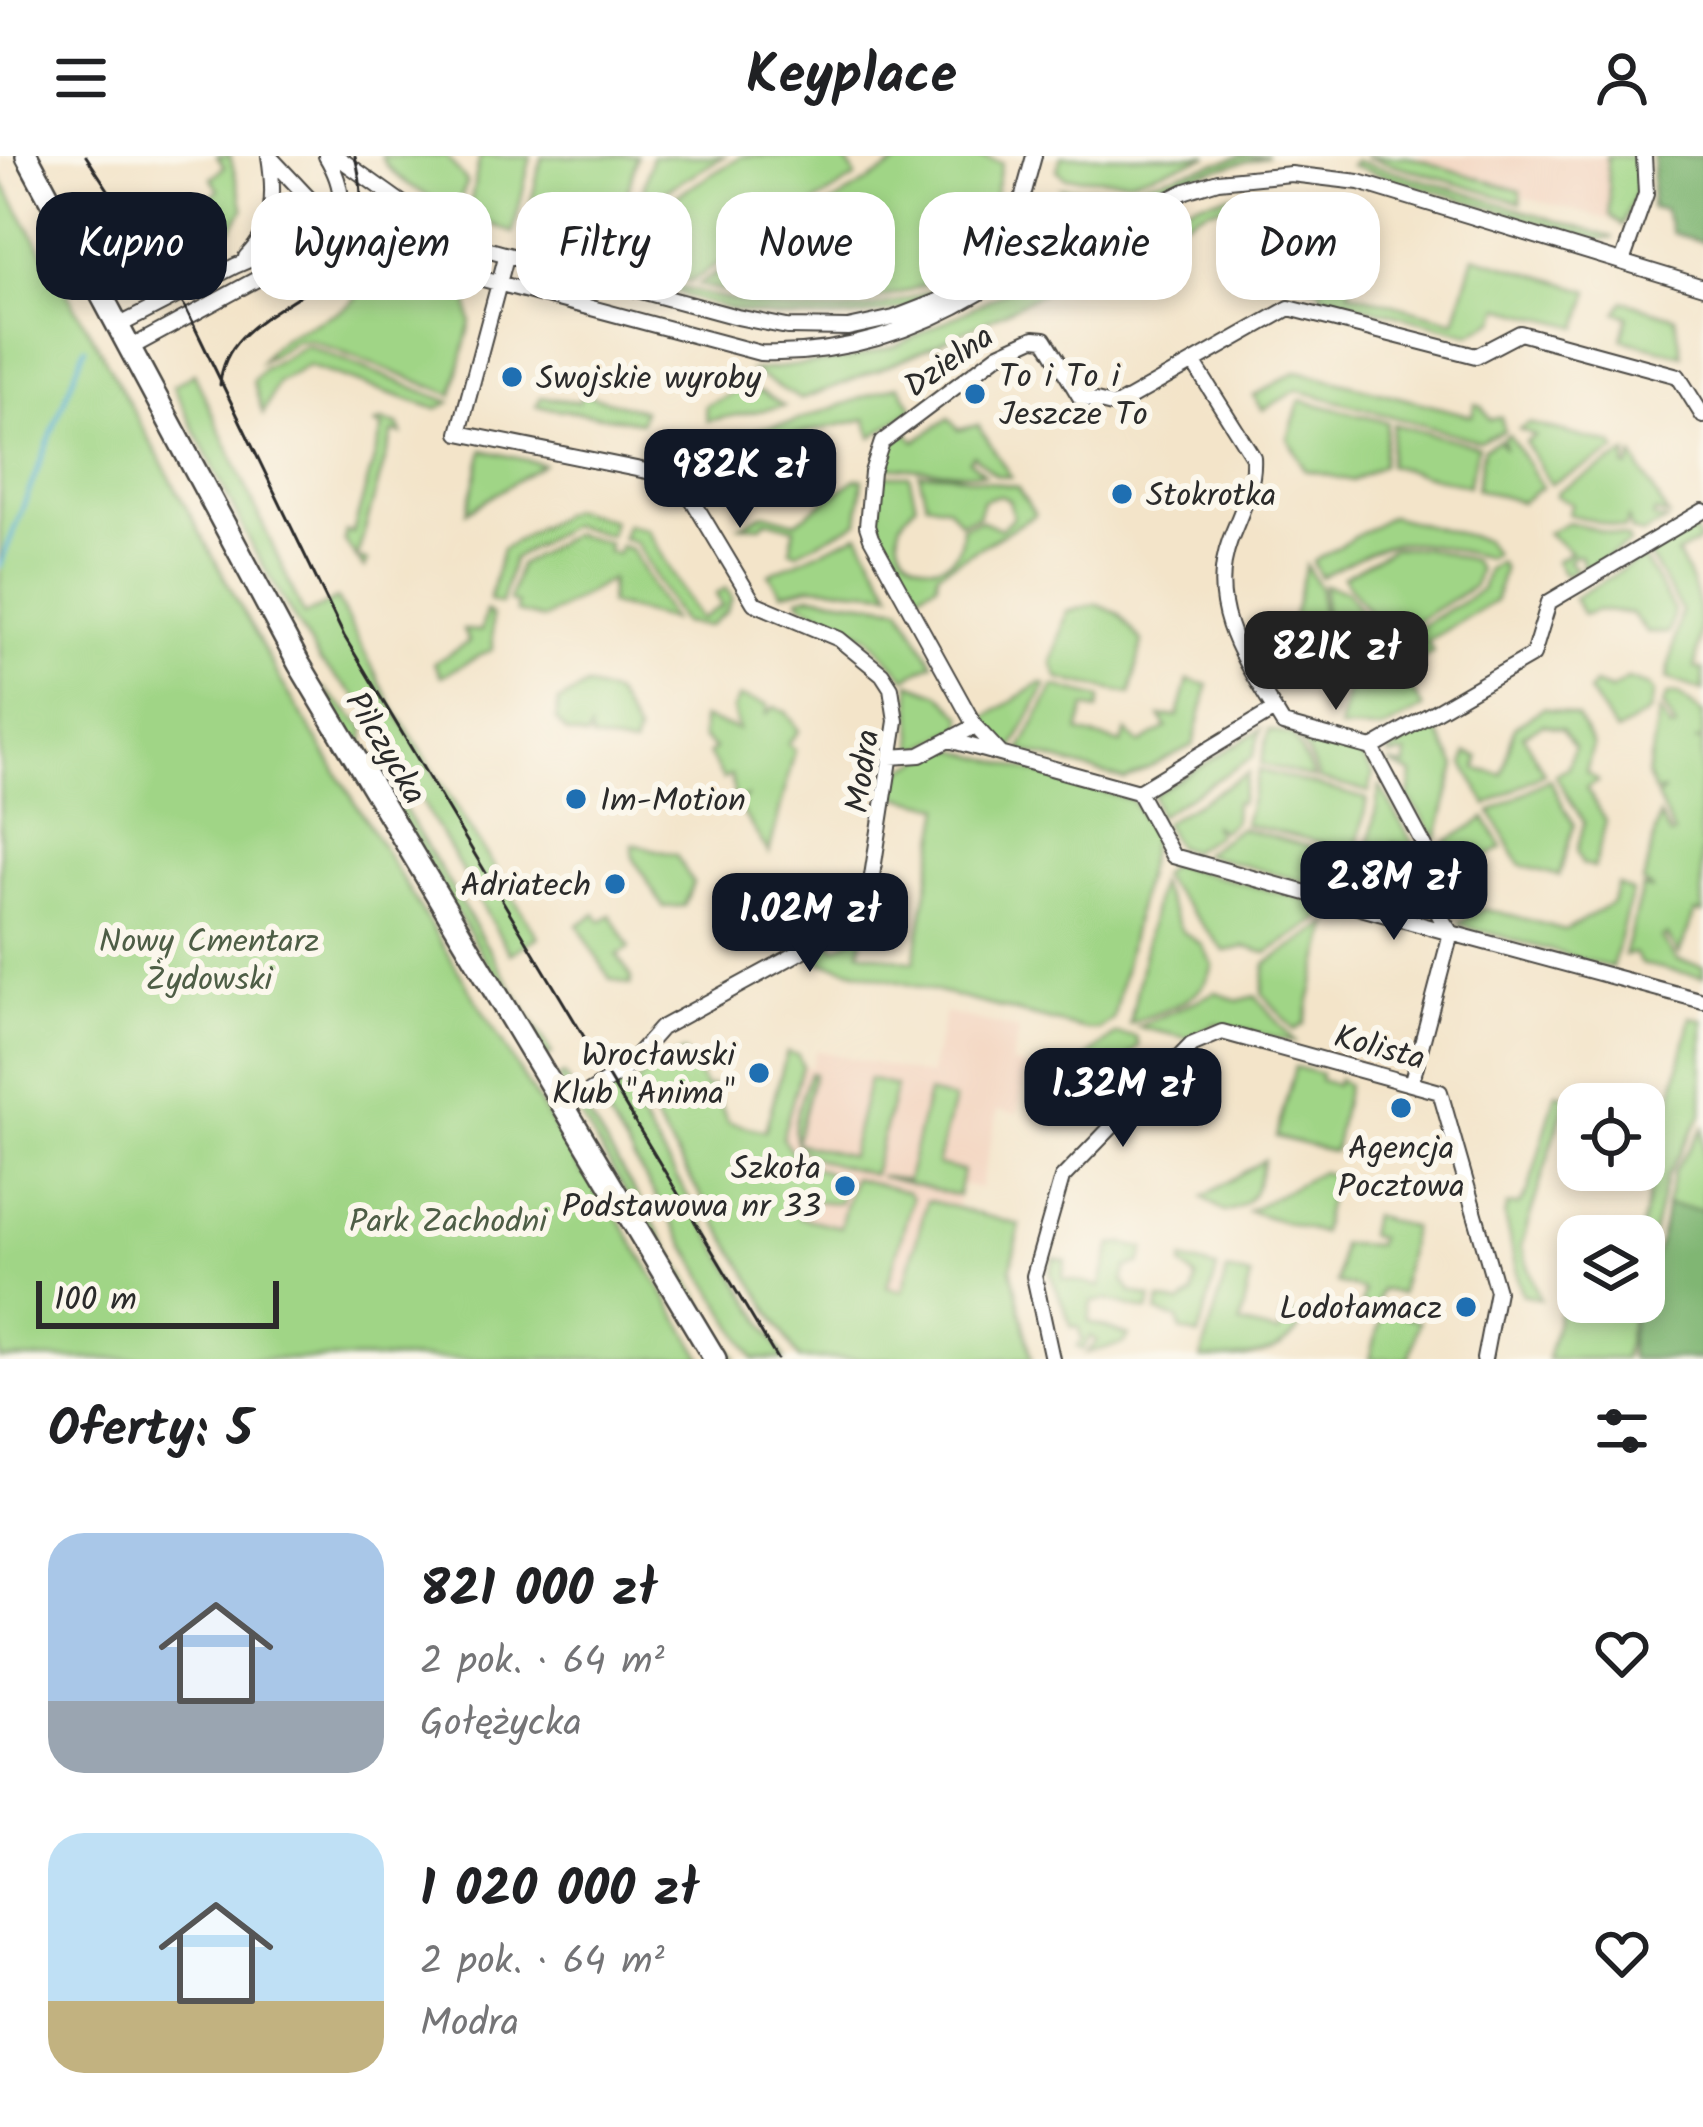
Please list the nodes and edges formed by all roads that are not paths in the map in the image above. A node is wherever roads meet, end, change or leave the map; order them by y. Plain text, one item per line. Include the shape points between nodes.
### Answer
1 (27, 156) edge
2 (268, 156) edge
3 (326, 156) edge
4 (336, 156) edge
5 (1034, 156) edge
6 (1644, 156) edge
7 (304, 192) edge
8 (337, 192) edge
9 (384, 192) edge
10 (1024, 192) edge
11 (1184, 192) edge
12 (492, 252) edge
13 (506, 256) junction
14 (251, 258) edge
15 (1622, 262) junction
16 (235, 266) junction
17 (251, 282) edge
18 (492, 283) edge
19 (498, 285) junction
20 (1703, 287) edge
21 (933, 300) edge
22 (968, 300) edge
23 (737, 317) junction
24 (120, 325) junction
25 (132, 347) junction
26 (742, 349) junction
27 (1195, 364) junction
28 (1703, 416) edge
29 (1703, 511) edge
30 (1274, 710) junction
31 (975, 726) junction
32 (949, 740) junction
33 (1372, 748) junction
34 (1001, 754) junction
35 (890, 757) junction
36 (1138, 792) junction
37 (1451, 933) junction
38 (1703, 1001) edge
39 (1412, 1081) junction
40 (585, 1095) dead end
41 (715, 1359) edge
42 (1052, 1359) edge
43 (1484, 1359) edge

1 - 24 street, Pilczycka
2 - 7 street
2 - 16 street via 269,221
3 - 8 street via 339,178
4 - 9 street
5 - 10 street
6 - 15 street via 1646,194
11 - 15 street via 1291,174 1360,182
12 - 13 street
13 - 19 street
13 - 23 street
14 - 16 street
15 - 20 street
16 - 24 street
17 - 25 street
18 - 19 street
19 - 26 street
19 - 35 street, Modra via 459,434 661,474 680,486 754,603 839,639 882,674 896,704
21 - 23 street via 863,325 787,328
22 - 26 street via 881,340 821,352
23 - 26 street
24 - 25 street, Pilczycka
25 - 41 street, Pilczycka via 299,664
27 - 28 street, Dzielna via 1289,308 1476,356 1520,333 1594,352 1678,376
27 - 30 street via 1252,458 1223,559 1220,603
27 - 31 street, Dzielna via 1105,407 1080,397 1045,339 1034,338 899,427 874,458 866,526
29 - 33 street via 1549,602 1534,655
30 - 33 street via 1283,724
30 - 36 street
31 - 32 street
31 - 34 street
32 - 34 street
32 - 35 street via 920,755
33 - 37 street via 1425,847 1439,915
34 - 36 street
35 - 40 street, Modra via 859,914 661,1028 620,1073
36 - 37 street via 1173,856
37 - 38 street
37 - 39 street
39 - 42 street, Kolista via 1234,1035 1199,1037 1061,1178 1034,1276
39 - 43 street, Kolista via 1441,1092 1448,1104 1492,1266 1495,1322

